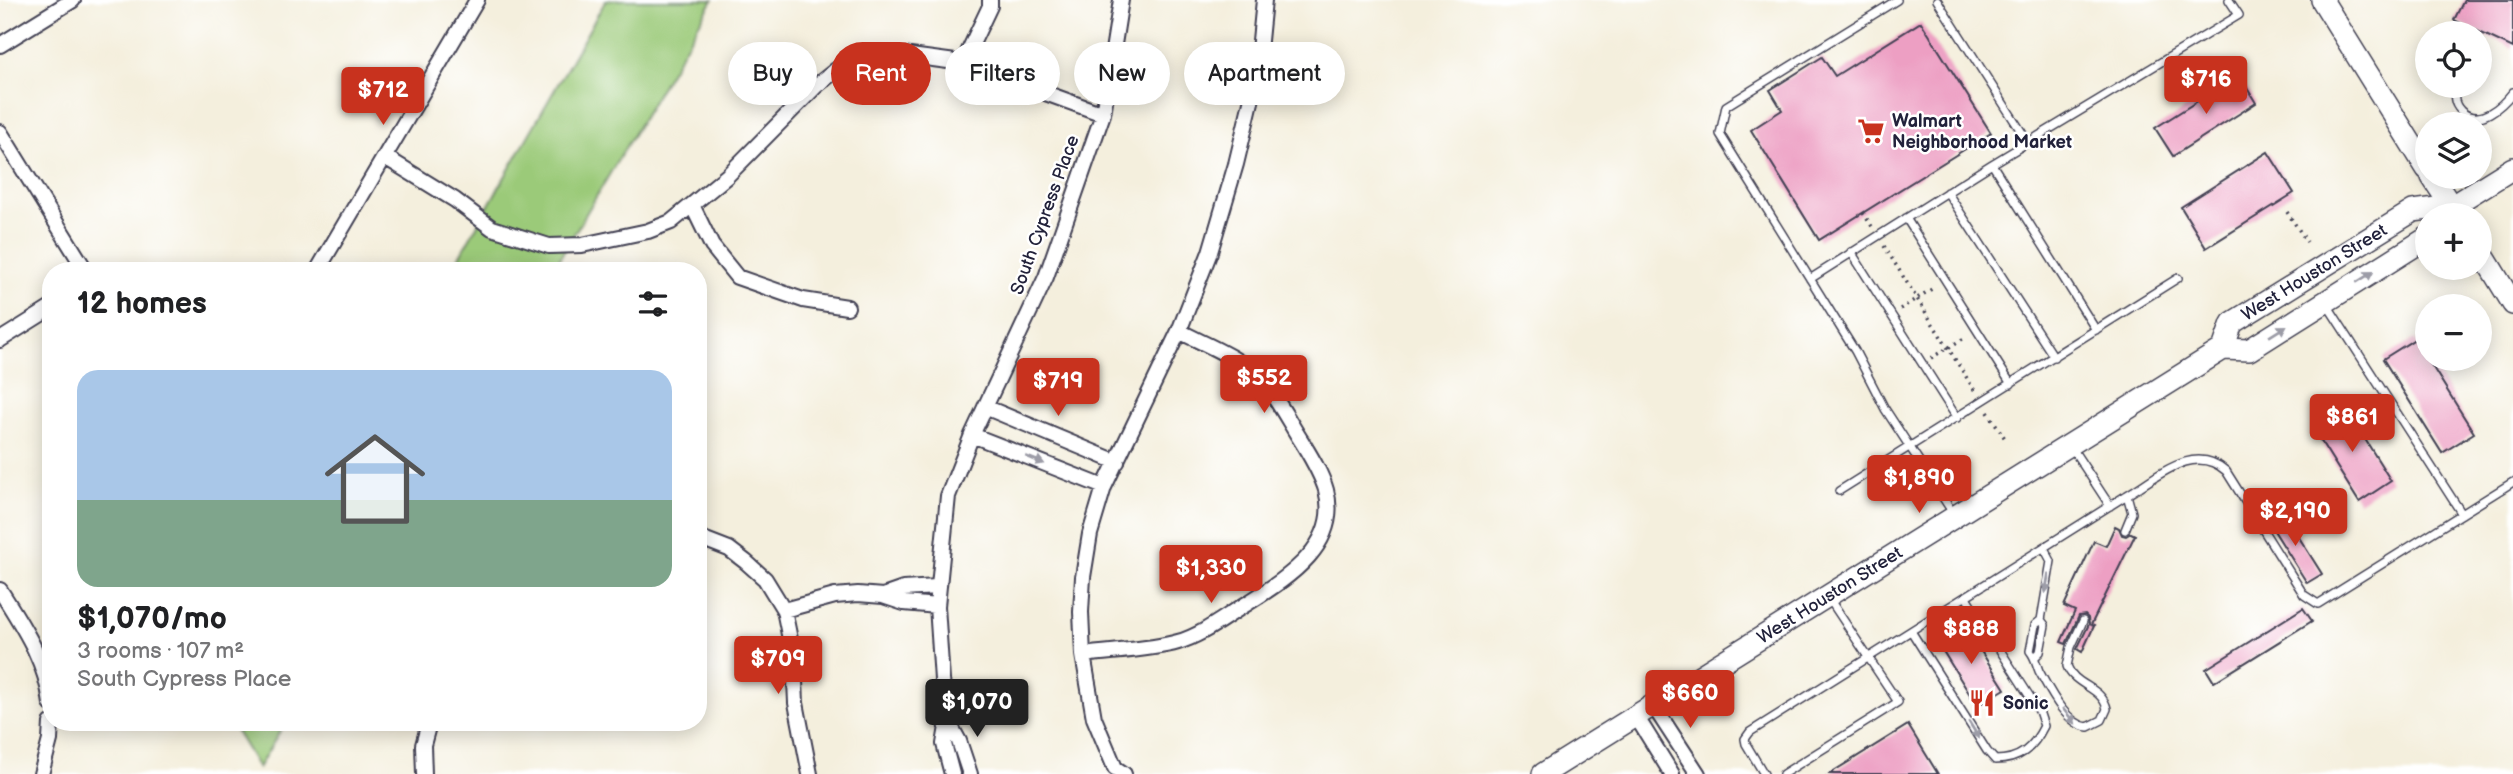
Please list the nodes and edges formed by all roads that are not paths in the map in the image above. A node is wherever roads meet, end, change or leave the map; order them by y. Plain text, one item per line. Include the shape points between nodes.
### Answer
1 (73, 0) edge
2 (477, 0) edge
3 (989, 0) edge
4 (1121, 0) edge
5 (1264, 0) edge
6 (1897, 0) edge
7 (1937, 0) edge
8 (2230, 0) edge
9 (2322, 0) edge
10 (973, 42) edge
11 (0, 45) edge
12 (945, 61) edge
13 (2512, 92) edge
14 (1060, 98) edge
15 (2454, 98) edge
16 (1103, 114) junction
17 (0, 132) edge
18 (2028, 142) junction
19 (2415, 150) edge
20 (385, 157) junction
21 (1992, 164) junction
22 (2513, 168) edge
23 (1947, 192) junction
24 (2464, 203) edge
25 (692, 205) junction
26 (2415, 211) edge
27 (1906, 218) junction
28 (2415, 246) edge
29 (1852, 252) junction
30 (80, 262) edge
31 (322, 262) edge
32 (2492, 270) edge
33 (2178, 278) dead end
34 (1810, 279) junction
35 (2325, 302) junction
36 (2513, 304) edge
37 (847, 307) dead end
38 (42, 314) edge
39 (2096, 330) junction
40 (1178, 331) junction
41 (0, 340) edge
42 (2223, 349) junction
43 (2054, 357) junction
44 (2011, 384) junction
45 (985, 407) junction
46 (1957, 418) junction
47 (972, 435) junction
48 (2070, 445) junction
49 (1909, 447) junction
50 (1117, 462) junction
51 (2513, 482) edge
52 (1104, 487) junction
53 (1839, 491) dead end
54 (2127, 495) junction
55 (2110, 506) junction
56 (2462, 514) junction
57 (1956, 517) junction
58 (2125, 530) dead end
59 (707, 540) edge
60 (2045, 548) junction
61 (937, 587) junction
62 (0, 590) edge
63 (883, 596) junction
64 (1827, 597) junction
65 (1966, 597) junction
66 (937, 606) junction
67 (784, 610) junction
68 (2083, 621) dead end
69 (1911, 631) junction
70 (1083, 654) junction
71 (1869, 657) junction
72 (42, 664) edge
73 (1644, 710) junction
74 (948, 721) junction
75 (51, 731) edge
76 (427, 731) edge
77 (424, 772) edge
78 (41, 774) edge
79 (810, 774) edge
80 (952, 774) edge
81 (970, 774) edge
82 (1124, 774) edge
83 (1543, 774) edge
84 (1672, 774) edge
85 (1698, 774) edge
86 (1764, 774) edge
87 (1783, 774) edge

1 - 11 street
2 - 20 street
3 - 10 street
4 - 16 street, South Cypress Place
5 - 40 street via 1256,81 1236,164 1210,252
6 - 34 lane via 1726,106 1720,134
7 - 18 lane
8 - 18 lane via 2239,15
9 - 19 main road
12 - 25 street via 903,55 855,60 836,70
13 - 15 lane via 2504,104 2477,117 2466,116
14 - 16 street
16 - 45 street, South Cypress Place via 1046,277
17 - 30 street
18 - 21 lane
20 - 25 street via 492,228 549,246 582,245 648,231 671,222
20 - 31 street
21 - 23 lane
21 - 39 lane
22 - 24 main road
23 - 27 lane
23 - 43 lane
25 - 37 street via 712,246 737,277 803,300
26 - 42 main road, West Houston Street via 2232,323
27 - 29 lane
27 - 44 lane
35 -> 28 main road, West Houston Street
29 - 34 lane
29 - 46 lane
32 - 36 main road
33 - 39 lane
34 - 49 lane
42 -> 35 main road, West Houston Street via 2249,350
35 - 56 lane
38 - 41 street
39 - 43 lane
40 - 50 street
40 - 70 street via 1244,365 1262,380 1326,488 1327,523 1317,548 1301,566 1193,637
42 - 48 main road, West Houston Street
43 - 44 lane
44 - 46 lane
45 - 47 street, South Cypress Place
45 - 50 street
46 - 49 lane
47 -> 52 street
47 - 61 street, South Cypress Place via 948,496
48 - 55 lane
48 - 57 main road, West Houston Street
49 - 53 lane
49 - 57 lane
50 - 52 street
51 - 56 lane
52 - 70 street via 1083,577
54 - 55 lane
54 - 56 lane via 2185,461 2204,458 2216,462 2304,595 2318,604
54 - 58 lane via 2132,509
55 - 60 lane
57 - 64 main road, West Houston Street
59 - 67 street via 729,549 765,579
60 - 65 lane
60 -> 68 lane via 2051,561 2041,620 2035,625 2030,650 2070,721 2083,727 2098,724 2106,712 2105,701 2073,677 2067,666
61 - 63 street via 903,589
61 - 66 street, South Cypress Place
62 - 72 street
63 - 66 street
63 - 67 street via 835,596
64 - 71 lane
64 - 73 main road, West Houston Street
65 - 69 lane
69 -> 65 lane via 1995,760 2007,760 2035,745 2044,726 2039,711
66 - 74 street, South Cypress Place
67 - 79 street
69 - 71 lane
70 - 82 street via 1094,718 1115,768
71 - 86 lane via 1747,735 1747,748
71 - 87 lane via 1898,702
73 - 83 main road, West Houston Street
73 - 84 street
73 - 85 street
74 - 80 street, South Cypress Place via 944,744
74 - 81 street, South Cypress Place
75 - 78 street
76 - 77 street

